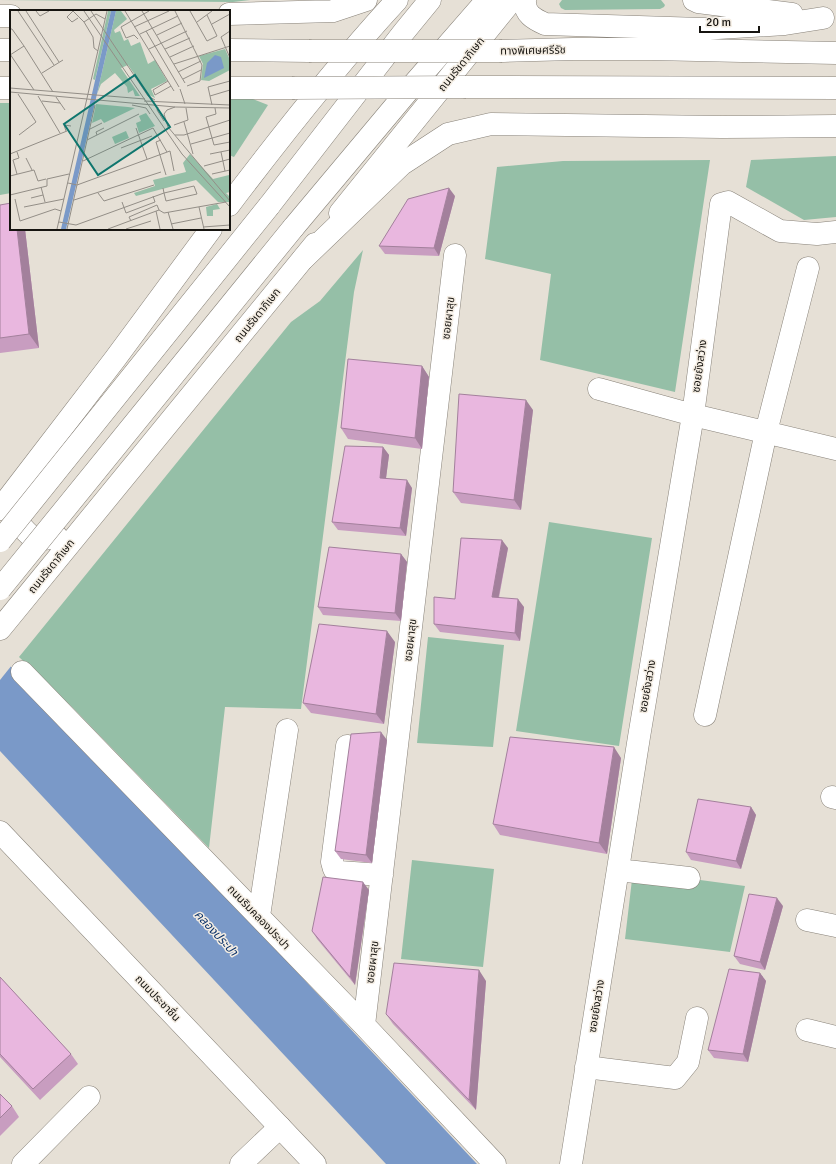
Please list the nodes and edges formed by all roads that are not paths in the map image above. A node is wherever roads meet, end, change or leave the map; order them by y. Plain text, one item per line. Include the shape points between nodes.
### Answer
1 (366, 0) edge
2 (397, 0) edge
3 (430, 0) edge
4 (487, 0) edge
5 (512, 0) edge
6 (525, 0) edge
7 (694, 0) edge
8 (230, 14) edge
9 (830, 18) edge
10 (230, 50) edge
11 (836, 53) edge
12 (230, 88) edge
13 (836, 88) edge
14 (836, 126) edge
15 (230, 204) edge
16 (210, 230) edge
17 (836, 232) edge
18 (455, 255) dead end
19 (303, 259) junction
20 (808, 268) dead end
21 (599, 389) dead end
22 (693, 415) junction
23 (766, 432) junction
24 (836, 449) edge
25 (18, 486) junction
26 (0, 509) edge
27 (84, 526) junction
28 (0, 541) edge
29 (0, 589) edge
30 (0, 629) edge
31 (22, 672) dead end
32 (705, 715) dead end
33 (287, 730) dead end
34 (347, 746) dead end
35 (0, 832) edge
36 (618, 870) junction
37 (382, 876) junction
38 (689, 878) dead end
39 (259, 916) junction
40 (807, 920) dead end
41 (836, 926) edge
42 (697, 1018) dead end
43 (364, 1026) junction
44 (807, 1030) dead end
45 (836, 1037) edge
46 (586, 1067) junction
47 (89, 1097) dead end
48 (280, 1127) junction
49 (23, 1164) edge
50 (241, 1164) edge
51 (316, 1164) edge
52 (495, 1164) edge
53 (571, 1164) edge

1 - 8 main road via 333,11
2 - 15 main road via 294,120
3 - 28 main road, bridge via 269,206
4 - 29 main road, ถนนรัชดาภิเษก, bridge via 293,228
5 - 19 main road, ถนนรัชดาภิเษก
6 - 9 main road via 528,13 545,24 701,29 785,24
7 - 9 main road
10 - 11 main road, ทางพิเศษศรีรัช, bridge via 652,49
12 - 13 main road, bridge
14 - 19 main road via 491,124 448,134 402,164
16 - 25 main road
17 - 22 main road, ซอยยังสว่าง via 817,234 780,231 728,202 721,204
18 - 37 main road, ซอยผาสุข
19 - 27 main road, ถนนรัชดาภิเษก
20 - 23 main road
21 - 22 main road
22 - 23 main road
22 - 36 main road, ซอยยังสว่าง
23 - 24 main road
23 - 32 main road
25 - 26 main road
25 - 27 main road via 17,518 23,530 36,540 63,536
27 - 30 main road, ถนนรัชดาภิเษก
31 - 39 main road, ถนนริมคลองประปา
33 - 39 main road
34 - 37 main road via 332,862 339,872
35 - 48 main road, ถนนประชาชื่น
36 - 38 main road
36 - 46 main road, ซอยยังสว่าง
37 - 43 main road, ซอยผาสุข
39 - 43 main road, ถนนริมคลองประปา
40 - 41 main road
42 - 46 main road via 688,1062 675,1078
43 - 52 main road, ถนนริมคลองประปา
44 - 45 main road
46 - 53 main road, ซอยยังสว่าง
47 - 49 main road
48 - 50 main road
48 - 51 main road, ถนนประชาชื่น

